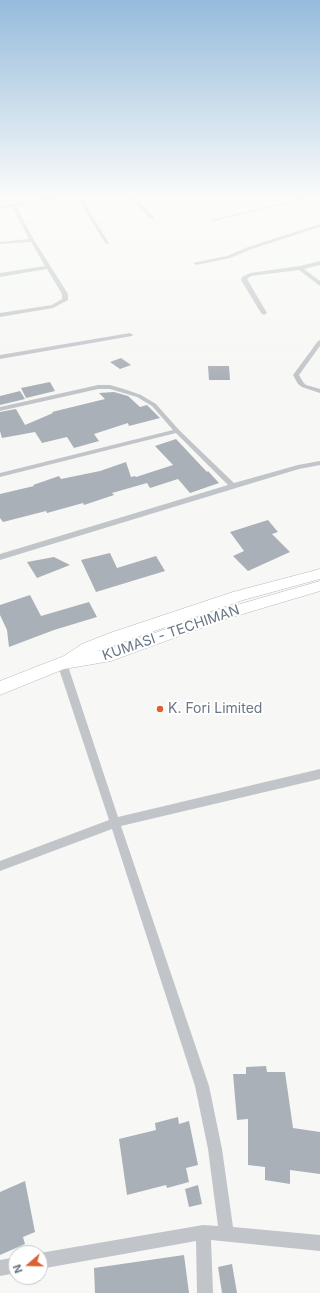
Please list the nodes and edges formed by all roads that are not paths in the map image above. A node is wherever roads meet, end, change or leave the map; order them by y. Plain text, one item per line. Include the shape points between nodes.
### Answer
1 (44, 259) edge
2 (216, 259) edge
3 (196, 263) dead end
4 (320, 263) edge
5 (49, 267) junction
6 (300, 268) junction
7 (0, 275) edge
8 (320, 284) edge
9 (264, 313) dead end
10 (0, 315) edge
11 (130, 334) dead end
12 (320, 342) edge
13 (0, 357) edge
14 (320, 391) edge
15 (0, 409) edge
16 (177, 431) junction
17 (320, 463) edge
18 (0, 475) edge
19 (233, 486) junction
20 (0, 557) edge
21 (320, 574) edge
22 (320, 586) edge
23 (62, 664) junction
24 (0, 688) edge
25 (320, 774) edge
26 (115, 823) junction
27 (0, 866) edge
28 (203, 1232) junction
29 (226, 1234) junction
30 (320, 1243) edge
31 (48, 1260) edge
32 (205, 1293) edge

1 - 5 street
2 - 3 street
4 - 6 street
5 - 7 street
5 - 10 street via 65,294 65,300 53,306
6 - 8 street
6 - 9 street via 244,278
11 - 13 street
12 - 14 street via 296,375 304,386
15 - 16 street via 98,387 110,387 139,396 154,405
16 - 18 street
16 - 19 street
17 - 19 street
19 - 20 street
21 - 23 highway via 238,596 105,641
22 - 23 highway, KUMASI - TECHIMAN via 229,613 111,655
23 - 24 highway, KUMASI - TECHIMAN
23 - 26 street
25 - 26 street
26 - 27 street
26 - 29 street via 202,1086
28 - 29 street
28 - 31 street
28 - 32 street
29 - 30 street

